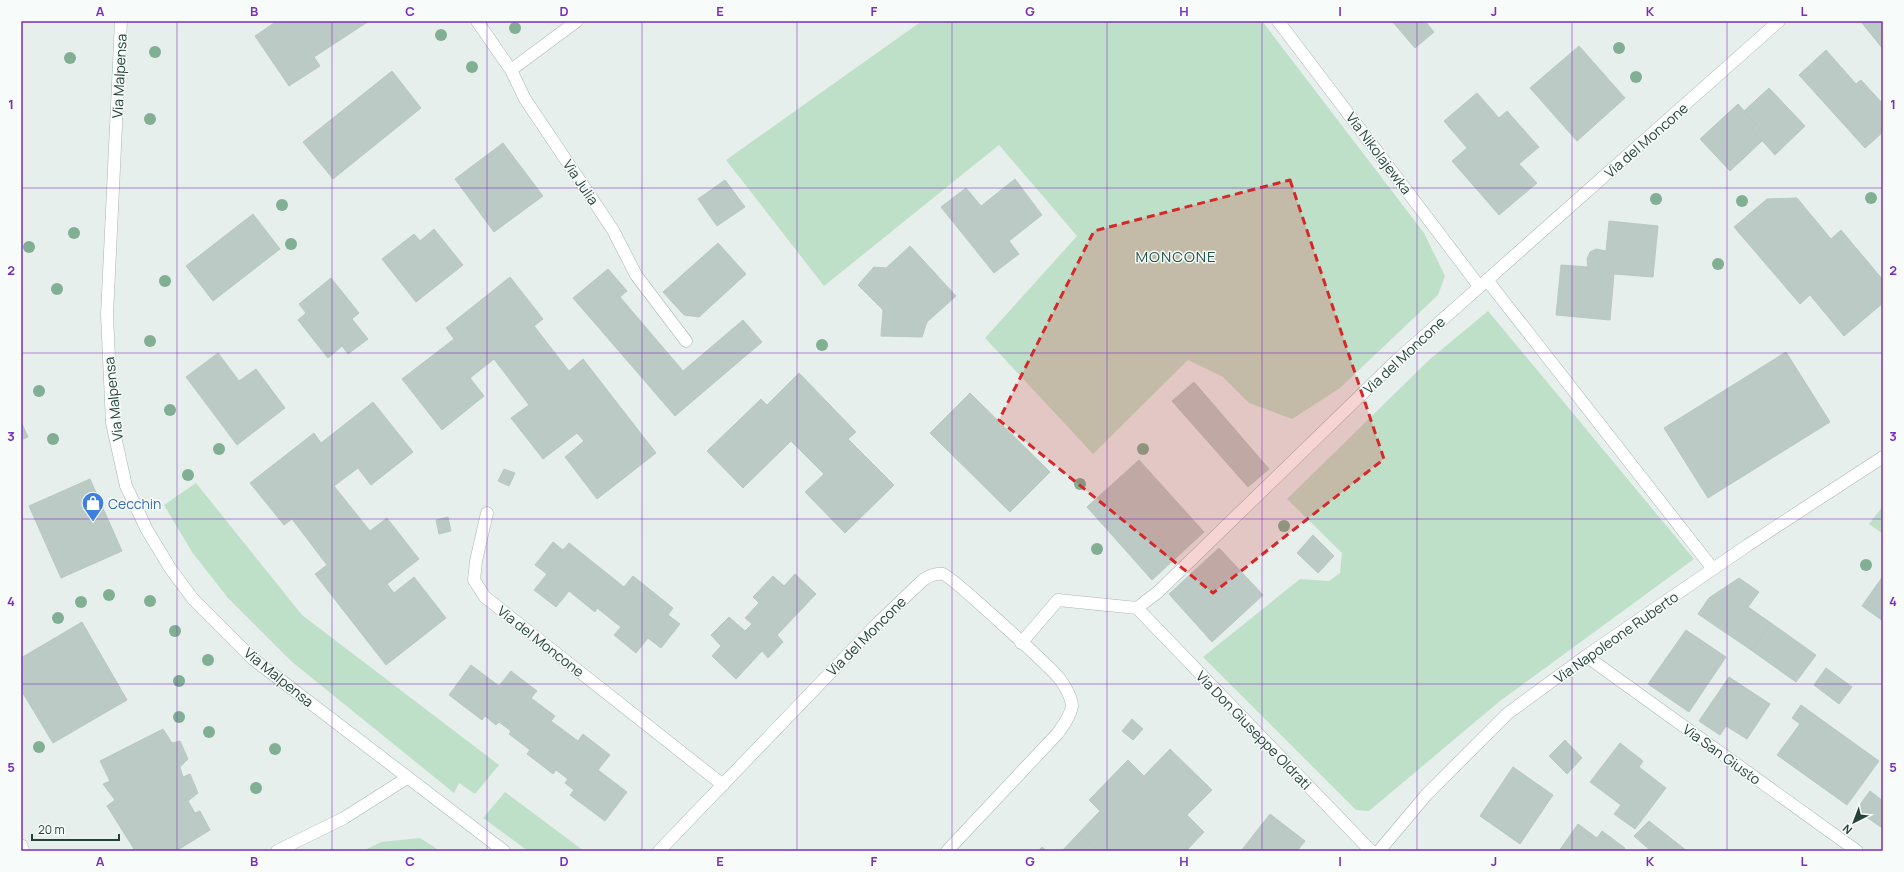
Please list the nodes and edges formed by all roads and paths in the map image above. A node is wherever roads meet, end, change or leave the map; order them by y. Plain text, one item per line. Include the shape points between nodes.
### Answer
1 (121, 21) edge
2 (477, 21) edge
3 (577, 21) edge
4 (1278, 21) edge
5 (1779, 21) edge
6 (511, 70) junction
7 (1483, 283) junction
8 (686, 341) dead end
9 (1883, 457) edge
10 (486, 513) dead end
11 (1713, 569) junction
12 (1137, 608) junction
13 (1021, 643) junction
14 (1586, 656) junction
15 (407, 778) junction
16 (723, 784) junction
17 (21, 845) edge
18 (23, 851) edge
19 (277, 851) edge
20 (504, 851) edge
21 (659, 851) edge
22 (947, 851) edge
23 (1371, 851) edge
24 (1379, 851) edge
25 (1857, 851) edge

1 - 15 street, Via Malpensa via 107,315 112,423 126,486 151,536 193,599 253,659
2 - 6 street, Via Julia
3 - 6 street
4 - 7 street, Via Nikolajewka
5 - 7 street, Via del Moncone
6 - 8 street, Via Julia via 525,100 613,230 636,276
7 - 11 street, Via Nikolajewka
7 - 12 street, Via del Moncone via 1397,360 1158,592
9 - 11 street, Via Napoleone Ruberto
10 - 16 street, Via del Moncone via 474,580 485,597
11 - 14 street, Via Napoleone Ruberto
12 - 13 street via 1058,600
12 - 23 street, Via Don Giuseppe Oldrati
13 - 16 street, Via del Moncone via 944,574 931,574 878,623
13 - 22 street, Via del Moncone via 1059,678 1067,692 1072,705 1066,723
14 - 24 street, Via Napoleone Ruberto via 1507,714 1427,794
14 - 25 street, Via San Giusto
15 - 19 street via 344,818
15 - 20 street, Via Malpensa
16 - 21 street, Via del Moncone
17 - 18 street

